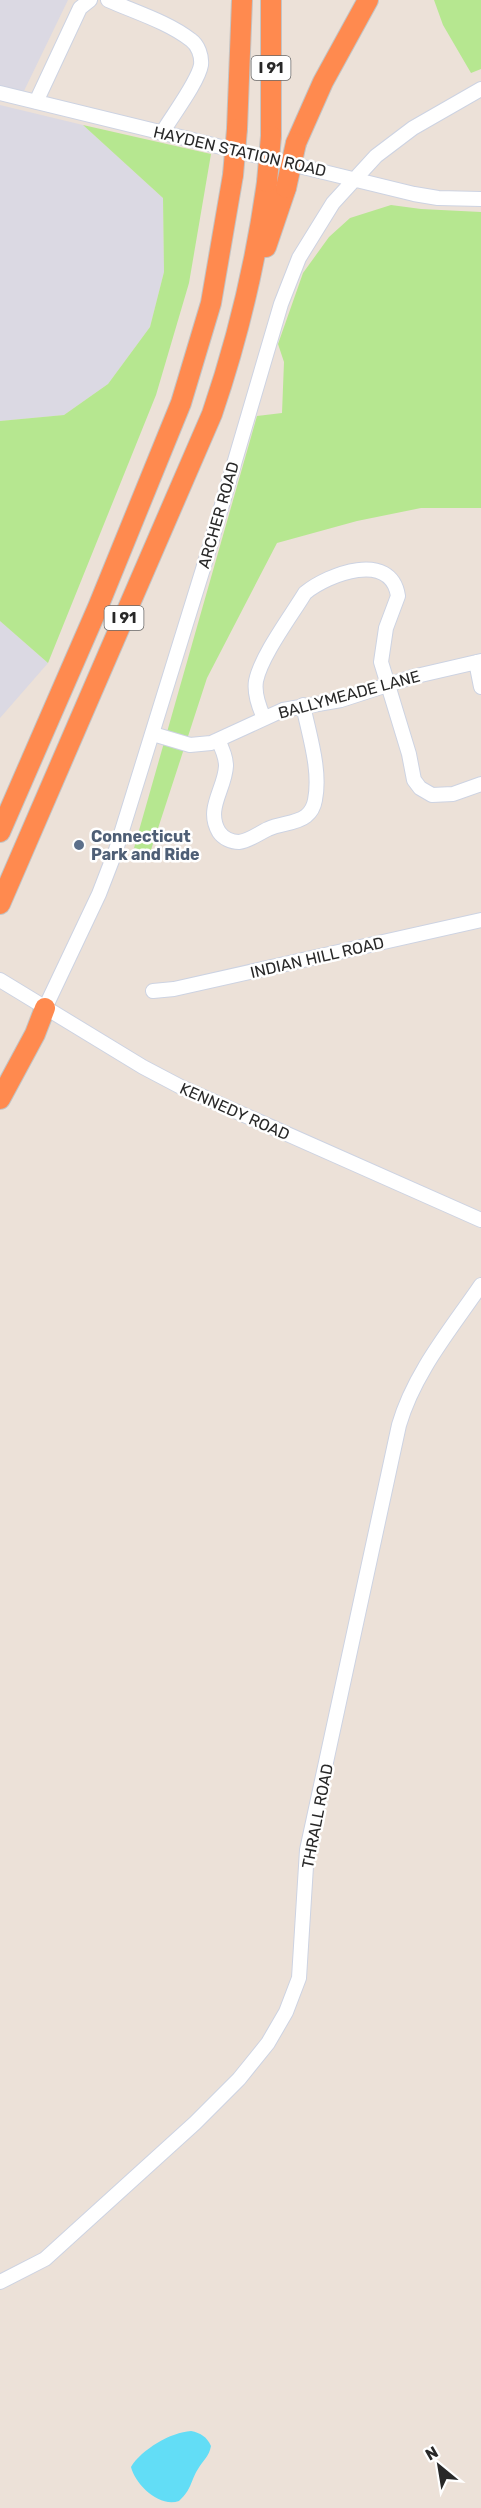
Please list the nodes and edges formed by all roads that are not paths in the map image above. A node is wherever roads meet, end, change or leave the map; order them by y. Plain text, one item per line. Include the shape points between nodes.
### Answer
1 (90, 0) edge
2 (108, 0) edge
3 (242, 0) edge
4 (271, 0) edge
5 (368, 0) edge
6 (481, 89) edge
7 (0, 93) edge
8 (36, 102) junction
9 (162, 133) junction
10 (354, 178) junction
11 (481, 199) edge
12 (252, 273) junction
13 (478, 661) edge
14 (387, 685) junction
15 (481, 687) edge
16 (303, 705) junction
17 (264, 718) junction
18 (153, 734) junction
19 (218, 740) junction
20 (481, 784) edge
21 (0, 832) edge
22 (0, 904) edge
23 (481, 920) edge
24 (1, 981) edge
25 (153, 991) dead end
26 (45, 1008) junction
27 (0, 1099) edge
28 (481, 1220) edge
29 (481, 1285) edge
30 (0, 2282) edge

1 - 8 street via 80,8
2 - 9 street via 157,21 192,41 199,51 201,64 194,83
3 - 21 highway, I 91, bridge via 233,176 204,329 184,395 98,607
4 - 12 highway, I 91, bridge via 271,136
5 - 12 highway, bridge via 318,91 296,143 270,238
6 - 10 street, ARCHER ROAD via 404,134
7 - 8 street, HAYDEN STATION ROAD
8 - 9 street, HAYDEN STATION ROAD
9 - 10 street, HAYDEN STATION ROAD
10 - 11 street, HAYDEN STATION ROAD via 428,196
10 - 18 street, ARCHER ROAD via 312,233 287,287
12 - 22 highway, I 91 via 227,369 203,438
13 - 14 street, BALLYMEADE LANE
13 - 15 street
14 - 16 street, BALLYMEADE LANE via 341,700
14 - 17 street via 382,671 382,643 398,596 397,588 393,579 380,570 348,573 305,593 265,659 256,682
14 - 20 street via 411,770 420,788 432,795 453,794
16 - 17 street, BALLYMEADE LANE
16 - 19 street via 316,770 315,801 304,818 238,842 220,834 213,817 226,766
17 - 19 street, BALLYMEADE LANE
18 - 19 street, BALLYMEADE LANE via 190,745
18 - 26 street, ARCHER ROAD via 108,872
23 - 25 street, INDIAN HILL ROAD
24 - 26 street, KENNEDY ROAD
26 - 27 highway
26 - 28 street, KENNEDY ROAD via 181,1087
29 - 30 street, THRALL ROAD via 416,1384 399,1425 307,1851 299,1978 286,2012 268,2043 239,2079 195,2123 45,2259

